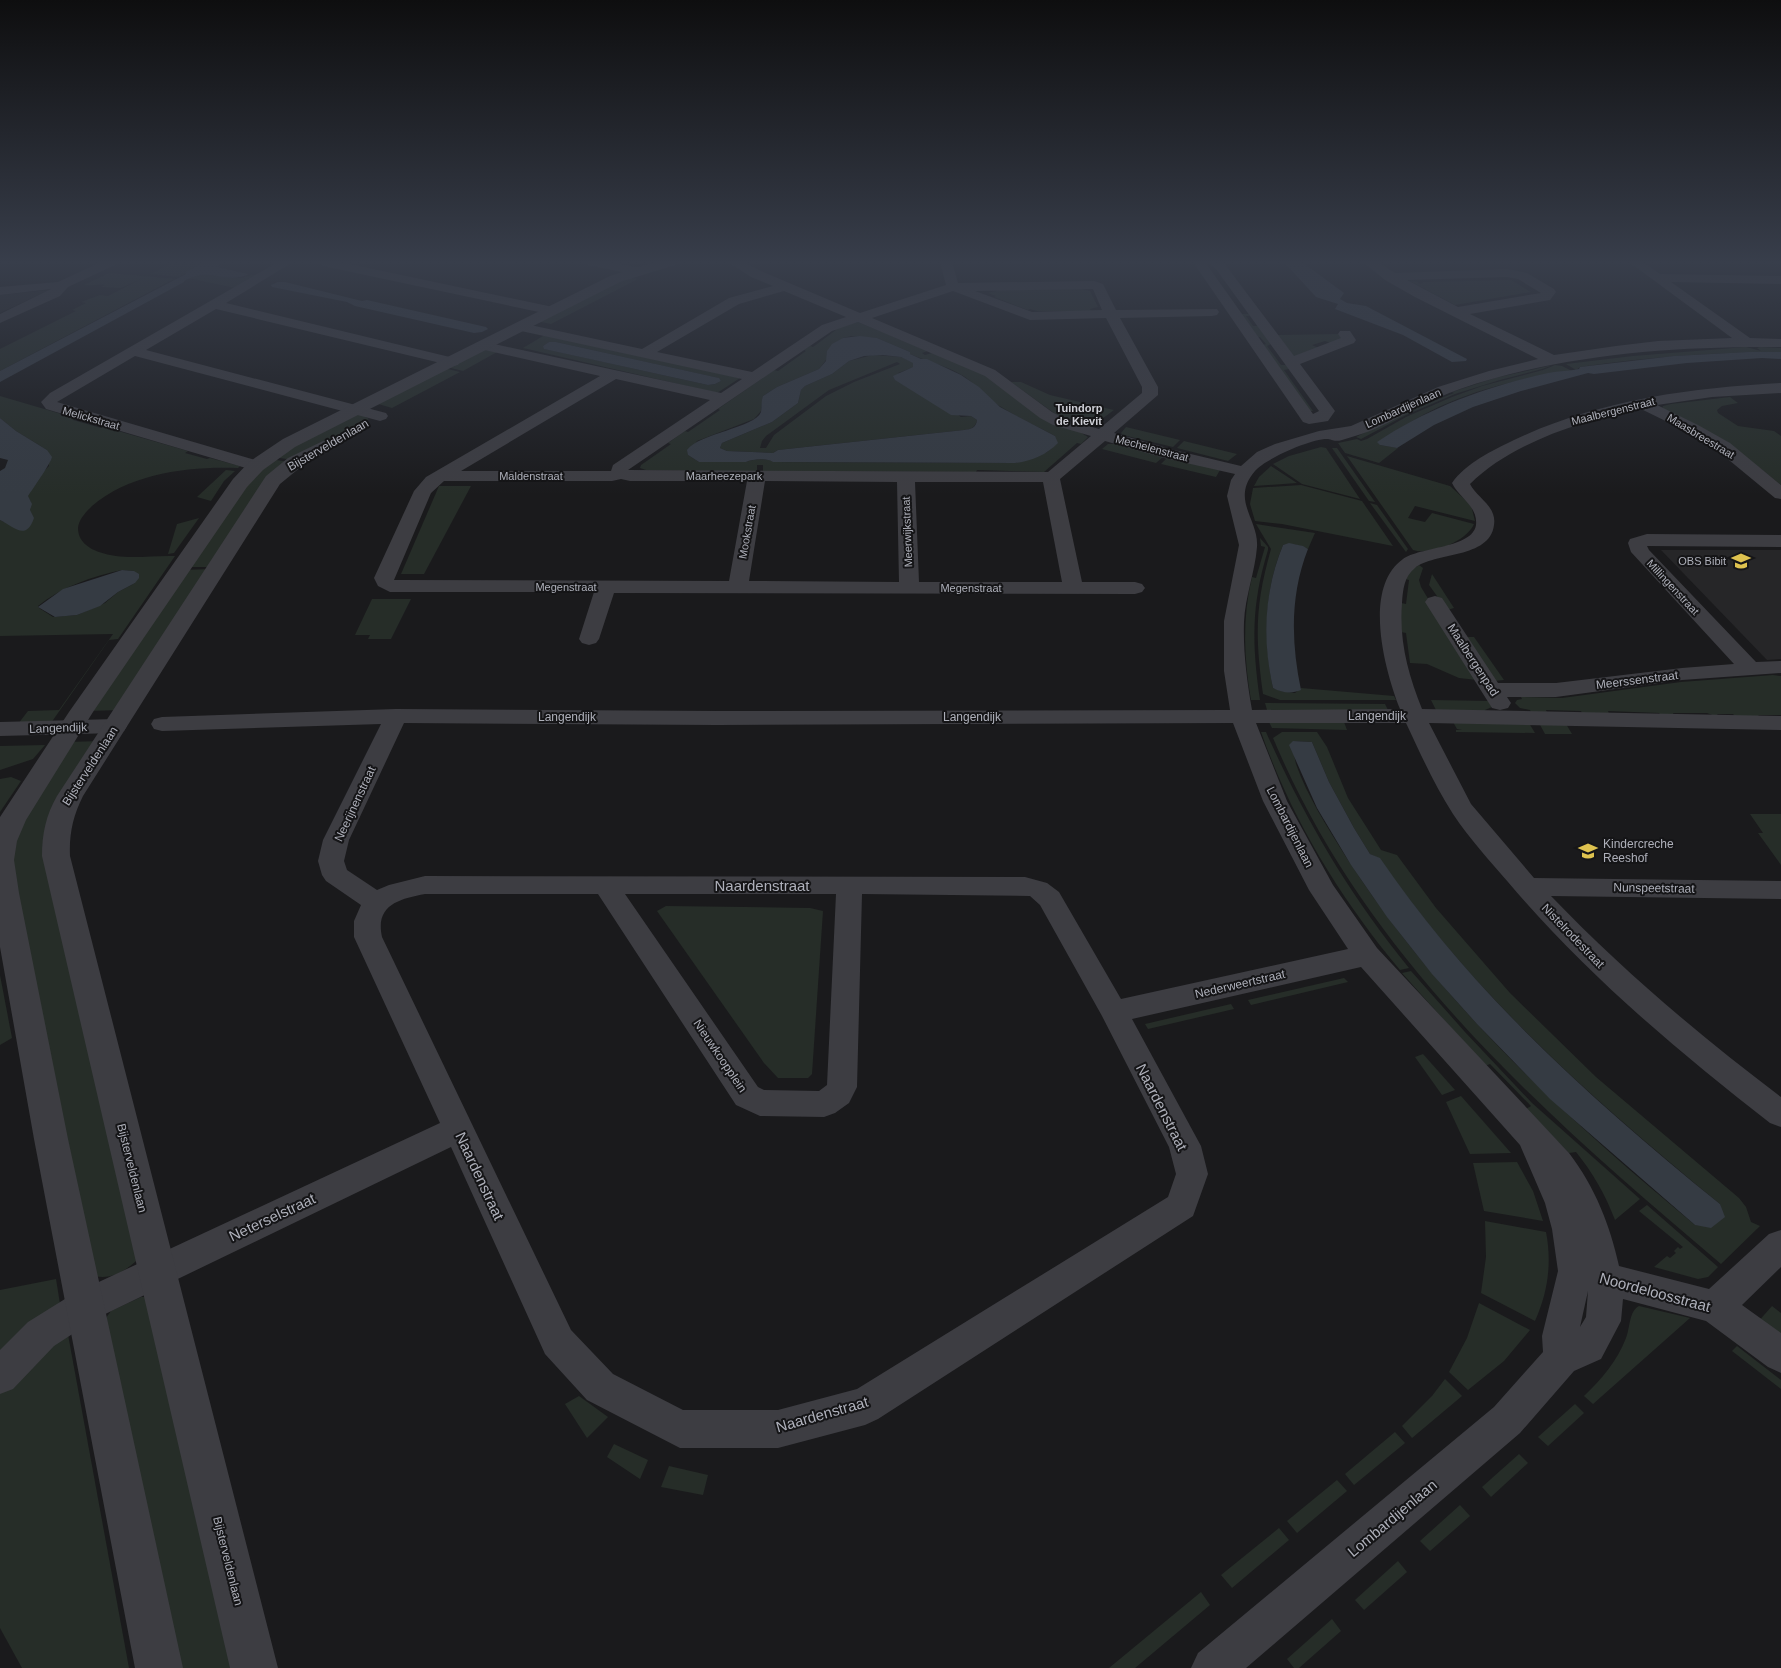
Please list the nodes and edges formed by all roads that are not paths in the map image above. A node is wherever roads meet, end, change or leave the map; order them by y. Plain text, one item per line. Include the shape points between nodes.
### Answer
1 (153, 340) edge
2 (362, 340) edge
3 (496, 340) edge
4 (525, 340) edge
5 (584, 340) edge
6 (668, 340) edge
7 (809, 340) edge
8 (912, 340) edge
9 (1125, 340) edge
10 (1254, 340) edge
11 (1274, 340) edge
12 (1349, 340) edge
13 (1512, 340) edge
14 (1743, 340) edge
15 (1746, 342) junction
16 (1781, 343) edge
17 (485, 346) junction
18 (505, 350) junction
19 (134, 351) junction
20 (645, 353) junction
21 (1554, 360) junction
22 (453, 362) junction
23 (1290, 362) junction
24 (614, 374) junction
25 (754, 377) junction
26 (1781, 388) edge
27 (723, 398) junction
28 (1641, 403) junction
29 (356, 410) junction
30 (380, 416) junction
31 (1102, 435) junction
32 (256, 466) junction
33 (1246, 472) junction
34 (621, 474) junction
35 (440, 476) junction
36 (757, 476) junction
37 (906, 476) junction
38 (1051, 477) junction
39 (1781, 494) edge
40 (1781, 541) edge
41 (606, 587) junction
42 (738, 587) junction
43 (909, 588) junction
44 (1073, 588) junction
45 (1135, 588) dead end
46 (1435, 602) dead end
47 (589, 638) dead end
48 (1781, 667) edge
49 (1750, 668) junction
50 (1493, 690) junction
51 (396, 716) junction
52 (1414, 716) junction
53 (1242, 717) junction
54 (1509, 718) junction
55 (1781, 723) edge
56 (162, 724) dead end
57 (116, 726) junction
58 (71, 728) junction
59 (0, 729) edge
60 (606, 885) junction
61 (849, 885) junction
62 (1527, 887) junction
63 (1777, 895) edge
64 (377, 903) junction
65 (1367, 955) junction
66 (1114, 1012) junction
67 (1781, 1114) edge
68 (458, 1129) junction
69 (1781, 1245) edge
70 (158, 1271) junction
71 (1590, 1275) junction
72 (85, 1306) junction
73 (1715, 1307) junction
74 (1781, 1355) edge
75 (0, 1376) edge
76 (159, 1668) edge
77 (254, 1668) edge
78 (1213, 1668) edge

1 - 19 street, Melickstraat
2 - 22 street
3 - 17 street, Bijsterveldenlaan
4 - 18 street, Bijsterveldenlaan
5 - 20 street
6 - 20 street
7 - 25 street
8 - 31 street, Mechelenstraat via 990,373 1046,416
9 - 31 street via 1150,387 1150,395
10 - 23 street via 1309,419 1322,418 1326,411
11 - 23 street
12 - 23 street
13 - 21 street
14 - 15 street
15 - 16 street, Lombardijenlaan
15 - 21 street, Lombardijenlaan via 1616,351
17 - 18 street
17 - 22 street, Bijsterveldenlaan
18 - 24 street
18 - 30 street, Bijsterveldenlaan
19 - 29 street
19 - 32 street, Melickstraat via 49,402 52,406
20 - 25 street
21 - 33 street, Lombardijenlaan via 1454,386 1331,439 1292,444 1264,456
22 - 29 street, Bijsterveldenlaan
24 - 27 street
24 - 35 street, Megenstraat
25 - 27 street
26 - 28 street, Maalbergenstraat
27 - 34 street via 619,469
28 - 39 street, Maasbreestraat via 1724,447
28 - 52 street, Maalbergenstraat via 1591,415 1534,435 1494,457 1461,483 1484,513 1484,525 1477,538 1463,547 1411,562 1398,575 1394,590 1391,615 1393,647 1400,683
29 - 30 street
29 - 32 street, Bijsterveldenlaan via 289,443
30 - 57 street, Bijsterveldenlaan via 295,462 273,480
31 - 33 street, Mechelenstraat
31 - 38 street
32 - 58 street, Bijsterveldenlaan via 240,483
33 - 53 street, Lombardijenlaan via 1238,484 1236,496 1248,545 1234,621 1235,671
34 - 35 street, Maldenstraat
34 - 36 street, Maarheezepark
35 - 41 street, Megenstraat via 423,491 384,582 390,586
36 - 37 street, Maarheezepark
36 - 42 street, Mookstraat
37 - 38 street, Maarheezepark
37 - 43 street, Meerwijkstraat
38 - 44 street
40 - 49 street, Millingenstraat via 1647,540 1637,543 1640,552
41 - 42 street, Megenstraat
41 - 47 street
42 - 43 street, Megenstraat
43 - 44 street, Megenstraat
44 - 45 street, Megenstraat
46 - 50 street, Maalbergenpad
48 - 49 street, Meerssenstraat
49 - 50 street, Meerssenstraat via 1556,690
50 - 54 street, Maalbergenpad
51 - 53 street, Langendijk
51 - 56 street, Langendijk
51 - 64 street, Neerijnenstraat via 336,840 330,861 335,874
52 - 53 street, Langendijk
52 - 54 street, Langendijk
52 - 62 street, Nistelrodestraat via 1463,809
53 - 65 street, Lombardijenlaan via 1279,809 1322,890
54 - 55 street, Langendijk
57 - 58 street, Langendijk
57 - 70 street, Bijsterveldenlaan via 62,810 57,824 56,856
58 - 59 street, Langendijk
58 - 72 street, Bijsterveldenlaan via 12,820 3,841 0,860
60 - 61 street, Naardenstraat
60 - 61 street, Nieuwkoopplein via 747,1096 760,1103 824,1104 842,1087
60 - 64 street, Naardenstraat via 425,885 392,894
61 - 66 street, Naardenstraat via 1025,886 1038,889 1050,898
62 - 63 street, Nunspeetstraat
62 - 67 street, Nistelrodestraat via 1605,969 1663,1021
64 - 68 street, Naardenstraat via 367,921 368,937
65 - 66 street, Nederweertstraat
65 - 71 street, Lombardijenlaan via 1564,1170 1584,1202 1595,1233
66 - 68 street, Naardenstraat via 1185,1146 1192,1174 1181,1206 865,1406 778,1429 680,1429 600,1387 558,1342
68 - 70 street, Neterselstraat
69 - 73 street
70 - 72 street, Neterselstraat
70 - 77 street, Bijsterveldenlaan
71 - 73 street, Noordeloosstraat
71 - 78 street, Lombardijenlaan via 1604,1318 1588,1347 1561,1358 1507,1420
72 - 75 street via 41,1334
72 - 76 street, Bijsterveldenlaan
73 - 74 street, Noordeloosstraat

